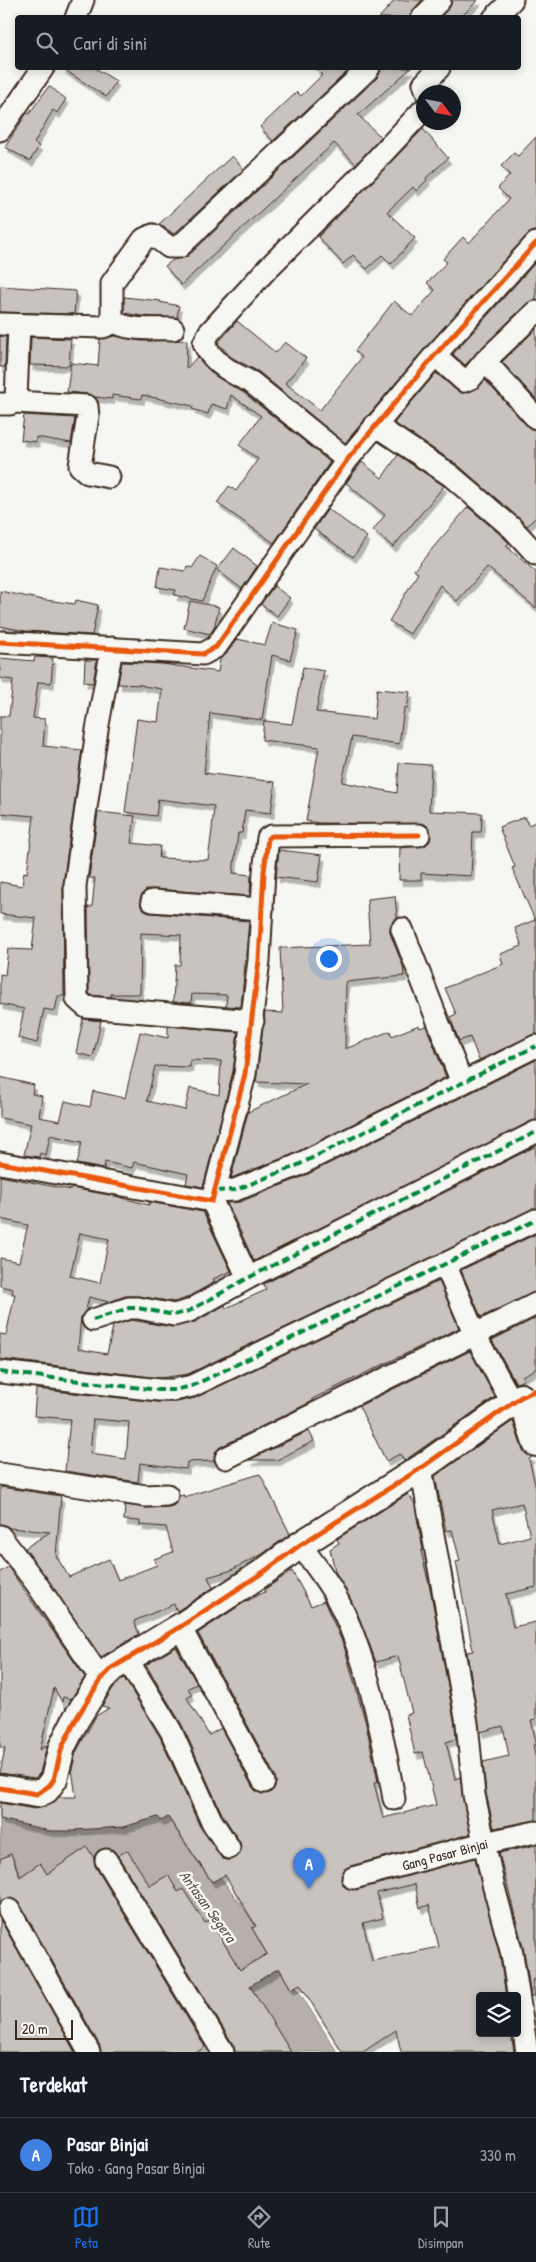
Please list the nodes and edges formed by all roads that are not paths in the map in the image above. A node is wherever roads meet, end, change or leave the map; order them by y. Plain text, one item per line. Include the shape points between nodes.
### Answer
1 (83, 0) edge
2 (440, 0) edge
3 (512, 0) edge
4 (77, 15) edge
5 (425, 15) edge
6 (497, 15) edge
7 (42, 70) edge
8 (367, 70) edge
9 (437, 70) edge
10 (424, 85) edge
11 (416, 118) edge
12 (0, 130) edge
13 (536, 243) edge
14 (536, 312) edge
15 (115, 322) junction
16 (10, 324) edge
17 (173, 328) dead end
18 (435, 355) junction
19 (485, 361) junction
20 (7, 403) edge
21 (536, 418) edge
22 (374, 425) junction
23 (347, 460) junction
24 (109, 477) dead end
25 (536, 554) edge
26 (0, 642) edge
27 (112, 648) junction
28 (419, 835) dead end
29 (152, 901) dead end
30 (262, 909) junction
31 (402, 929) dead end
32 (253, 1021) junction
33 (536, 1046) edge
34 (462, 1083) junction
35 (536, 1132) edge
36 (0, 1163) edge
37 (214, 1196) junction
38 (536, 1220) edge
39 (445, 1264) junction
40 (248, 1278) junction
41 (536, 1304) edge
42 (93, 1320) dead end
43 (475, 1335) junction
44 (0, 1372) edge
45 (523, 1397) edge
46 (536, 1443) edge
47 (226, 1458) dead end
48 (421, 1468) junction
49 (0, 1474) edge
50 (167, 1495) dead end
51 (0, 1536) edge
52 (300, 1545) junction
53 (180, 1627) junction
54 (127, 1660) junction
55 (101, 1679) junction
56 (264, 1782) dead end
57 (0, 1788) edge
58 (394, 1799) dead end
59 (536, 1832) edge
60 (484, 1843) junction
61 (229, 1848) dead end
62 (106, 1860) dead end
63 (353, 1878) dead end
64 (10, 1910) dead end
65 (89, 2052) edge
66 (223, 2052) edge
67 (527, 2052) edge

1 - 4 street
2 - 5 street
3 - 6 street
7 - 12 street
8 - 15 street via 179,247 169,248 153,235 144,239 112,283 112,320
9 - 10 street
11 - 23 street via 267,269 209,333 204,343 207,351 235,375 251,382
13 - 18 street
14 - 19 street
15 - 16 street via 103,327
15 - 17 street via 129,327
16 - 20 street via 17,396
18 - 19 street via 464,381 471,378
18 - 22 street
19 - 21 street
20 - 24 street via 87,406 80,466 88,473
22 - 23 street
22 - 25 street via 450,475 512,528
23 - 27 street via 216,647 203,654
26 - 27 street
27 - 32 street via 75,886 77,999 86,1007
28 - 30 street via 272,836 266,842
29 - 30 street
30 - 32 street
31 - 34 street
32 - 37 street via 245,1074
33 - 34 street
34 - 37 street via 296,1166
35 - 40 street
36 - 37 street
37 - 40 street
38 - 39 street
39 - 43 street
39 - 44 street via 192,1386 159,1390
40 - 42 street via 181,1314 129,1308
41 - 43 street
43 - 45 street
43 - 47 street
45 - 46 street
45 - 48 street
48 - 52 street
48 - 60 street via 467,1723 474,1795
49 - 50 street via 146,1496
51 - 55 street
52 - 53 street
52 - 58 street via 334,1593 355,1641 382,1732
53 - 54 street
53 - 56 street
54 - 55 street
54 - 61 street via 171,1731 211,1820
55 - 57 street via 62,1747 50,1785 37,1794
59 - 60 street, Gang Pasar Binjai
60 - 63 street, Gang Pasar Binjai
60 - 67 street via 512,1954
62 - 66 street
64 - 65 street

